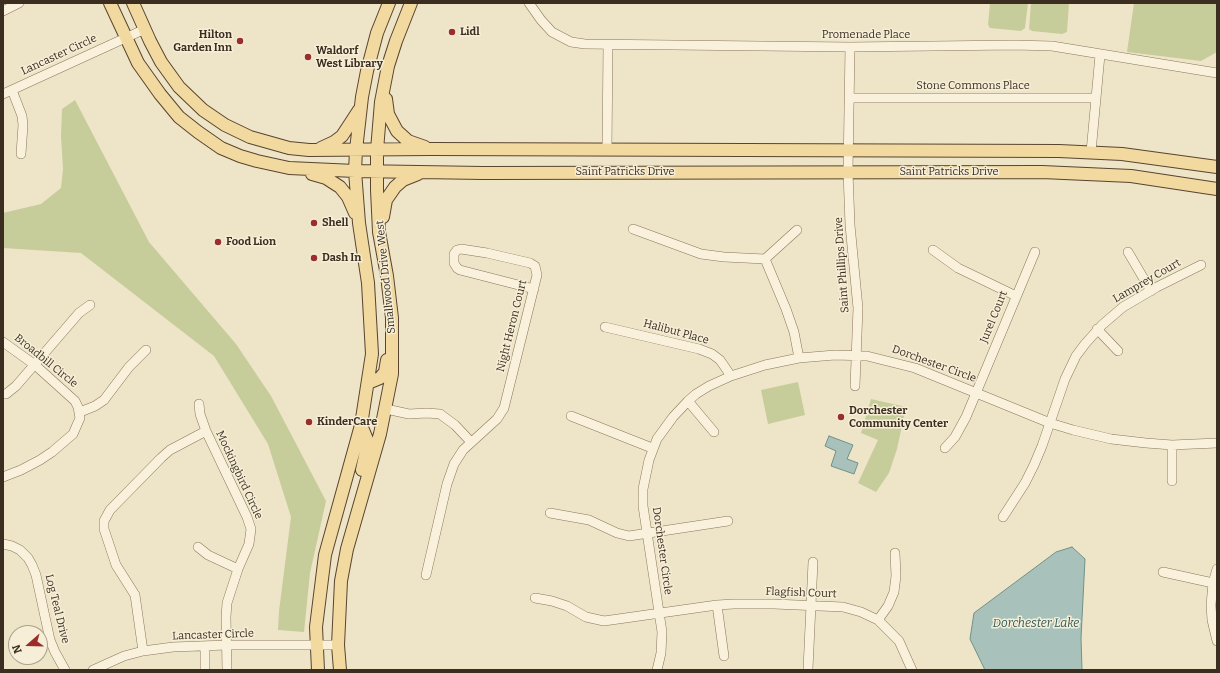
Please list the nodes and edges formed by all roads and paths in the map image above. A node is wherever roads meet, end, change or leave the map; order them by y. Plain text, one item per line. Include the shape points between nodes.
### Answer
1 (19, 3) edge
2 (110, 3) edge
3 (133, 3) edge
4 (390, 3) edge
5 (411, 3) edge
6 (530, 3) edge
7 (3, 11) edge
8 (145, 29) junction
9 (126, 37) junction
10 (608, 45) junction
11 (850, 47) junction
12 (1100, 55) junction
13 (1217, 73) edge
14 (384, 86) junction
15 (12, 90) junction
16 (3, 94) edge
17 (850, 98) junction
18 (1096, 98) junction
19 (361, 107) junction
20 (430, 149) junction
21 (309, 150) junction
22 (356, 150) junction
23 (377, 150) junction
24 (607, 150) junction
25 (849, 151) junction
26 (1090, 152) junction
27 (21, 154) dead end
28 (1217, 167) edge
29 (304, 170) junction
30 (355, 171) junction
31 (377, 171) junction
32 (424, 172) junction
33 (848, 172) junction
34 (1217, 189) edge
35 (359, 223) junction
36 (633, 229) dead end
37 (797, 230) dead end
38 (379, 232) junction
39 (933, 250) dead end
40 (1035, 252) dead end
41 (1128, 252) dead end
42 (765, 259) junction
43 (1201, 265) dead end
44 (534, 289) junction
45 (1151, 291) junction
46 (1016, 296) junction
47 (389, 303) junction
48 (90, 305) dead end
49 (606, 326) dead end
50 (1097, 330) junction
51 (3, 342) edge
52 (146, 350) dead end
53 (1118, 351) dead end
54 (856, 355) junction
55 (799, 358) junction
56 (35, 365) junction
57 (731, 376) junction
58 (368, 383) junction
59 (855, 386) dead end
60 (976, 393) junction
61 (3, 394) edge
62 (688, 401) junction
63 (199, 404) dead end
64 (386, 409) junction
65 (80, 412) junction
66 (571, 416) dead end
67 (1050, 423) junction
68 (361, 425) junction
69 (206, 431) junction
70 (714, 432) dead end
71 (471, 442) junction
72 (1217, 442) edge
73 (1172, 445) junction
74 (652, 448) junction
75 (945, 448) dead end
76 (3, 477) edge
77 (1172, 482) dead end
78 (550, 513) dead end
79 (1003, 517) dead end
80 (728, 521) dead end
81 (647, 533) junction
82 (3, 544) edge
83 (198, 547) dead end
84 (895, 553) dead end
85 (813, 562) dead end
86 (238, 569) junction
87 (1217, 569) edge
88 (1163, 572) dead end
89 (426, 575) dead end
90 (341, 581) junction
91 (1213, 583) junction
92 (535, 598) dead end
93 (717, 605) junction
94 (811, 605) junction
95 (659, 613) junction
96 (878, 620) junction
97 (1217, 641) edge
98 (227, 645) junction
99 (338, 645) junction
100 (205, 646) junction
101 (316, 646) junction
102 (143, 651) junction
103 (724, 656) dead end
104 (107, 667) edge
105 (65, 670) edge
106 (93, 670) edge
107 (205, 670) edge
108 (227, 670) edge
109 (318, 670) edge
110 (340, 670) edge
111 (657, 670) edge
112 (808, 670) edge
113 (912, 670) edge

1 - 7 street
2 - 9 main road, Saint Patricks Drive
3 - 8 main road, Saint Patricks Drive
4 - 19 main road, Smallwood Drive West via 377,33
5 - 14 main road, Smallwood Drive West via 396,41
6 - 10 street, Promenade Place via 541,20 558,36 570,42
8 - 9 street, Lancaster Circle
8 - 21 main road, Saint Patricks Drive via 161,62 180,87 203,110 225,125 250,137 289,148
9 - 15 street, Lancaster Circle
9 - 29 main road, Saint Patricks Drive via 138,63 160,94 179,117 198,132 221,148 240,156 273,166
10 - 11 street, Promenade Place
10 - 24 street
11 - 12 street, Promenade Place via 1052,46
11 - 17 street, Saint Phillips Drive
12 - 13 street, Promenade Place
12 - 18 street
14 - 20 main road via 388,114 397,131 408,141
14 - 23 main road, Smallwood Drive West
15 - 16 street, Lancaster Circle
15 - 27 street via 22,116
17 - 18 street, Stone Commons Place
17 - 25 street, Saint Phillips Drive
18 - 26 street
19 - 21 main road via 342,136 325,146
19 - 22 main road, Smallwood Drive West
20 - 23 main road, Saint Patricks Drive
20 - 24 main road, Saint Patricks Drive
21 - 22 main road, Saint Patricks Drive
22 - 23 main road, Saint Patricks Drive
22 - 30 main road, Smallwood Drive West
23 - 31 main road, Smallwood Drive West
24 - 25 main road, Saint Patricks Drive
25 - 26 main road, Saint Patricks Drive
25 - 33 street, Saint Phillips Drive
26 - 28 main road, Saint Patricks Drive via 1159,158
29 - 30 main road, Saint Patricks Drive
29 - 35 main road via 326,178 340,187 351,202
30 - 31 main road, Saint Patricks Drive
30 - 35 main road, Smallwood Drive West
31 - 32 main road, Saint Patricks Drive
31 - 38 main road, Smallwood Drive West
32 - 33 main road, Saint Patricks Drive
32 - 38 main road via 403,180 395,187 386,200
33 - 34 main road, Saint Patricks Drive via 1075,173 1131,176
33 - 54 street, Saint Phillips Drive via 858,308
35 - 58 main road, Smallwood Drive West via 372,334
36 - 42 street via 701,254
37 - 42 street
38 - 47 main road, Smallwood Drive West
39 - 46 street via 958,268
40 - 46 street, Jurel Court
41 - 45 street
42 - 55 street via 790,319
43 - 45 street, Lamprey Court
44 - 44 street, Night Heron Court via 460,270 454,263 455,251 461,249 487,253 533,264 538,272
44 - 71 street, Night Heron Court via 504,408 497,419
45 - 50 street, Lamprey Court via 1116,313
46 - 60 street, Jurel Court
47 - 58 main road via 385,372 380,378
47 - 64 main road, Smallwood Drive West via 393,345 392,374
48 - 56 street via 78,313
49 - 57 street, Halibut Place via 712,354 720,360
50 - 53 street
50 - 67 street, Lamprey Court via 1072,363
51 - 56 street, Broadbill Circle
52 - 65 street via 129,367 104,400
54 - 55 street, Dorchester Circle
54 - 59 street, Saint Phillips Drive
54 - 60 street, Dorchester Circle via 880,358 915,368
55 - 57 street, Dorchester Circle
56 - 61 street via 16,386
56 - 65 street, Broadbill Circle via 75,401
57 - 62 street, Dorchester Circle via 709,386
58 - 68 main road, Smallwood Drive West
60 - 67 street, Dorchester Circle
60 - 75 street, Jurel Court via 962,425
62 - 70 street
62 - 74 street, Dorchester Circle via 667,425
63 - 69 street, Mockingbird Circle
64 - 71 street via 409,414 440,414 456,425
64 - 90 main road, Smallwood Drive West via 347,549
65 - 76 street via 78,424 66,441 40,460
66 - 74 street
67 - 73 street, Dorchester Circle via 1111,439
67 - 79 street, Lamprey Court via 1034,465
68 - 90 main road via 367,438 368,449 345,533
68 - 101 main road, Smallwood Drive West via 325,555
69 - 86 street, Mockingbird Circle via 251,529 249,544
69 - 102 street, Mockingbird Circle via 170,450 110,510 104,521 104,529 116,564 135,595
71 - 89 street, Night Heron Court via 458,457 450,473
72 - 73 street, Dorchester Circle
73 - 77 street
74 - 81 street, Dorchester Circle via 643,489
78 - 81 street via 589,520 623,535
80 - 81 street
81 - 95 street, Dorchester Circle
82 - 105 street, Log Teal Drive via 20,550 32,565 50,640
83 - 86 street via 208,556
84 - 96 street via 894,592
85 - 94 street
86 - 98 street, Mockingbird Circle via 227,603
87 - 91 street
88 - 91 street
90 - 99 main road, Smallwood Drive West
91 - 97 street via 1212,620
92 - 95 street, Flagfish Court via 552,601 586,617 604,621
93 - 94 street, Flagfish Court
93 - 95 street, Flagfish Court
93 - 103 street
94 - 96 street, Flagfish Court via 849,608
94 - 112 street
95 - 111 street, Dorchester Circle via 662,645
96 - 113 street, Flagfish Court via 899,641
98 - 100 street, Lancaster Circle
98 - 101 street, Lancaster Circle
98 - 108 street, Mockingbird Circle
99 - 101 street, Lancaster Circle
99 - 110 main road, Smallwood Drive West
100 - 102 street, Lancaster Circle
100 - 107 street
101 - 109 main road, Smallwood Drive West
102 - 104 street, Lancaster Circle via 124,656
104 - 106 street, Lancaster Circle

